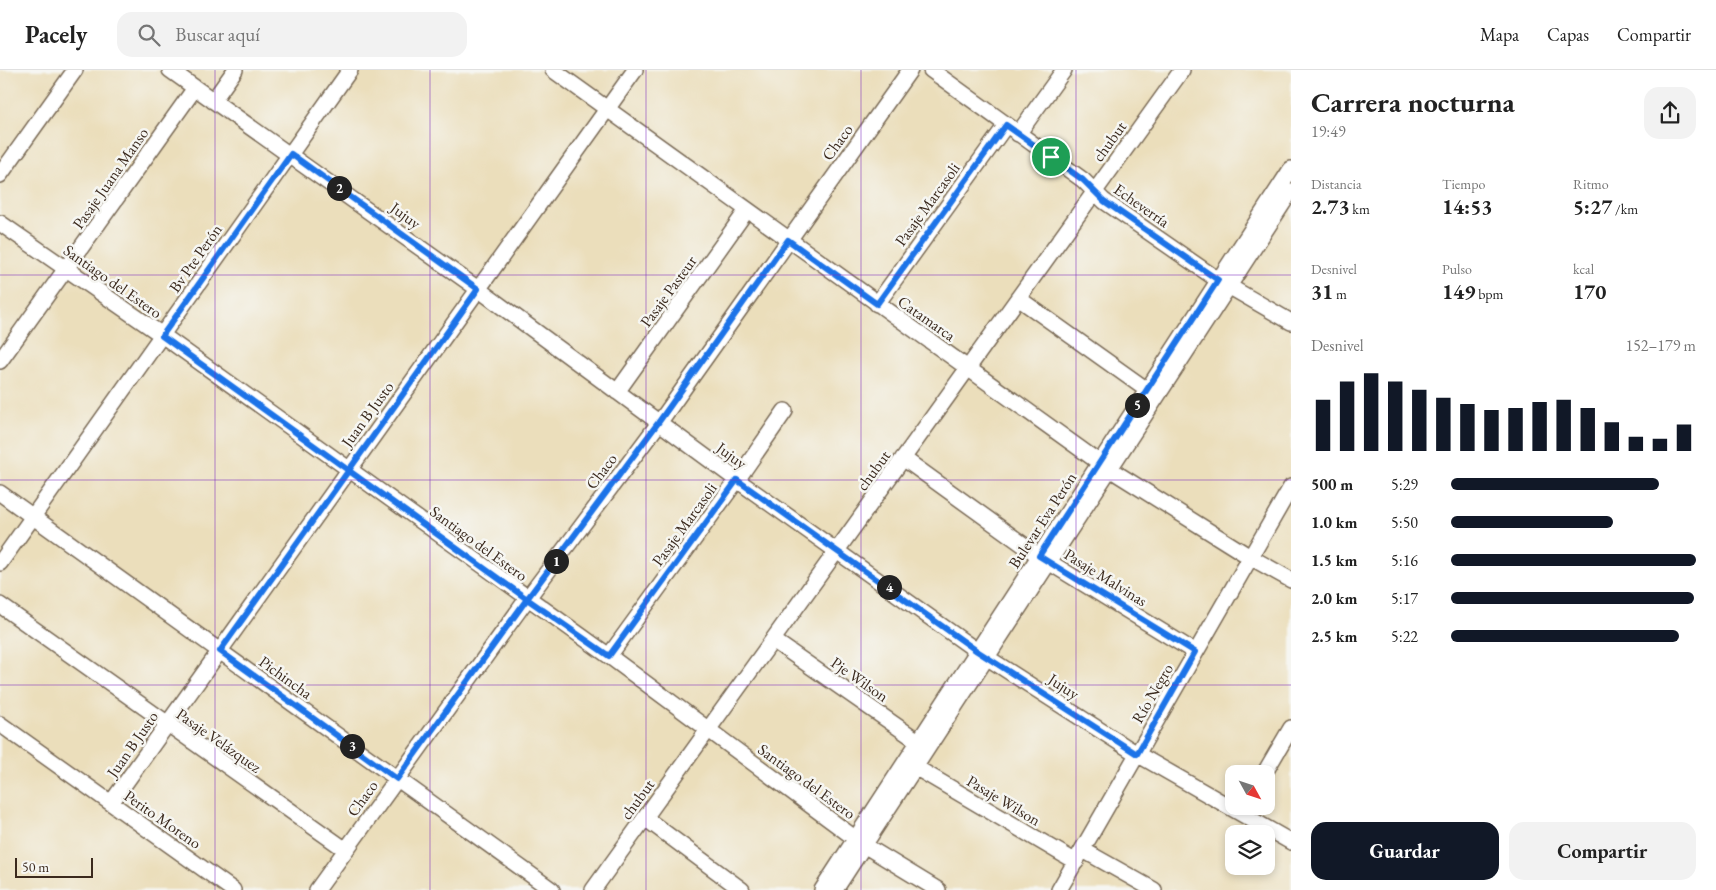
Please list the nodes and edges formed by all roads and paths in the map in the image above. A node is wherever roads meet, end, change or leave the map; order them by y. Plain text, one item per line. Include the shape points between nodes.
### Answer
1 (75, 70) edge
2 (170, 70) edge
3 (235, 70) edge
4 (350, 70) edge
5 (553, 70) edge
6 (635, 70) edge
7 (910, 70) edge
8 (931, 70) edge
9 (1064, 70) edge
10 (1182, 70) edge
11 (195, 88) junction
12 (213, 102) junction
13 (607, 109) junction
14 (1012, 130) junction
15 (291, 154) junction
16 (1291, 169) edge
17 (0, 175) edge
18 (1094, 192) junction
19 (1290, 193) edge
20 (747, 210) junction
21 (0, 223) edge
22 (788, 240) junction
23 (66, 269) junction
24 (1223, 284) junction
25 (478, 289) junction
26 (1018, 298) junction
27 (877, 304) junction
28 (1291, 322) edge
29 (162, 336) junction
30 (0, 361) edge
31 (968, 368) junction
32 (1147, 390) junction
33 (617, 392) junction
34 (784, 411) dead end
35 (658, 423) junction
36 (903, 458) junction
37 (1104, 466) junction
38 (349, 470) junction
39 (737, 480) junction
40 (1291, 487) edge
41 (0, 493) edge
42 (34, 517) junction
43 (837, 550) junction
44 (1250, 557) junction
45 (1044, 559) junction
46 (0, 564) edge
47 (1291, 580) edge
48 (527, 599) junction
49 (0, 606) edge
50 (773, 640) junction
51 (220, 651) junction
52 (1195, 652) junction
53 (982, 654) junction
54 (609, 656) junction
55 (0, 724) edge
56 (167, 724) junction
57 (1291, 728) edge
58 (708, 730) junction
59 (923, 745) junction
60 (1137, 754) junction
61 (1269, 765) edge
62 (915, 767) junction
63 (397, 779) junction
64 (1225, 800) edge
65 (111, 803) junction
66 (1250, 815) edge
67 (645, 818) junction
68 (860, 842) junction
69 (1291, 842) edge
70 (346, 850) junction
71 (1079, 856) junction
72 (233, 890) edge
73 (317, 890) edge
74 (552, 890) edge
75 (593, 890) edge
76 (742, 890) edge
77 (822, 890) edge
78 (835, 890) edge
79 (938, 890) edge
80 (1059, 890) edge
81 (1154, 890) edge

1 - 17 street
2 - 11 street, Jujuy
3 - 12 street
4 - 15 street, Bv Pte Perón
5 - 13 street, Catamarca
6 - 13 street, Juan B Justo
7 - 22 street, Chaco
8 - 14 street, Echeverría
9 - 14 street, Pasaje Marcasoli
10 - 18 street, chubut
11 - 12 street, Jujuy
11 - 23 street, Pasaje Juana Manso
12 - 15 street, Jujuy
13 - 20 street, Catamarca
13 - 25 street, Juan B Justo
14 - 18 street, Echeverría via 1083,180
14 - 27 street, Pasaje Marcasoli
15 - 25 street, Jujuy
15 - 29 street, Bv Pte Perón
16 - 24 street, Bulevar Eva Perón
18 - 24 street, Echeverría
18 - 26 street, chubut
19 - 24 street, Bulevar Eva Perón
20 - 22 street, Catamarca
20 - 33 street, Pasaje Pasteur
21 - 23 street, Santiago del Estero
22 - 27 street, Catamarca
22 - 35 street, Chaco
23 - 29 street, Santiago del Estero
23 - 30 street, Pasaje Juana Manso
24 - 28 street, Echeverría
24 - 32 street, Bulevar Eva Perón
24 - 37 street, Bulevar Eva Perón
25 - 33 street, Jujuy
25 - 38 street, Juan B Justo
26 - 31 street, chubut
26 - 32 street
27 - 31 street, Catamarca
29 - 38 street, Santiago del Estero
29 - 42 street, Bv Pte Perón
31 - 36 street, chubut
31 - 37 street, Catamarca
32 - 37 street, Bulevar Eva Perón
33 - 35 street, Jujuy
34 - 39 street, Pasaje Marcasoli
35 - 39 street, Jujuy
35 - 48 street, Chaco
36 - 43 street, chubut
36 - 45 street, Pasaje Malvinas
37 - 44 street, Catamarca
37 - 45 street, Bulevar Eva Perón
38 - 48 street, Santiago del Estero
38 - 51 street, Juan B Justo
39 - 43 street, Jujuy
39 - 54 street, Pasaje Marcasoli
40 - 44 street, Río Negro
41 - 42 street, Pichincha
42 - 46 street, Bv Pte Perón
42 - 51 street, Pichincha
43 - 50 street, chubut
43 - 53 street, Jujuy
44 - 47 street, Catamarca
44 - 52 street, Río Negro
45 - 52 street, Pasaje Malvinas
45 - 53 street, Bulevar Eva Perón
48 - 54 street, Santiago del Estero
48 - 63 street, Chaco
49 - 56 street, Pasaje Velázquez
50 - 58 street, chubut
50 - 59 street, Pje Wilson
51 - 56 street, Juan B Justo
51 - 63 street, Pichincha
52 - 60 street, Río Negro
53 - 59 street, Bulevar Eva Perón
53 - 60 street, Jujuy
54 - 58 street, Santiago del Estero
55 - 65 street, Perito Moreno
56 - 65 street, Juan B Justo
56 - 70 street, Pasaje Velázquez
57 - 61 street
58 - 67 street, chubut
58 - 68 street, Santiago del Estero
59 - 62 street, Bulevar Eva Perón
59 - 68 street, Bulevar Eva Perón
60 - 64 street, Jujuy
60 - 71 street, Río Negro
62 - 68 street, Bulevar Eva Perón
62 - 71 street, Pasaje Wilson
63 - 70 street, Chaco
63 - 74 street, Pichincha
65 - 72 street, Perito Moreno
66 - 69 street, Jujuy
67 - 75 street, chubut
67 - 76 street
68 - 77 street, Bulevar Eva Perón
68 - 78 street, Bulevar Eva Perón
68 - 79 street, Santiago del Estero
70 - 73 street, Chaco
71 - 80 street, Río Negro
71 - 81 street

